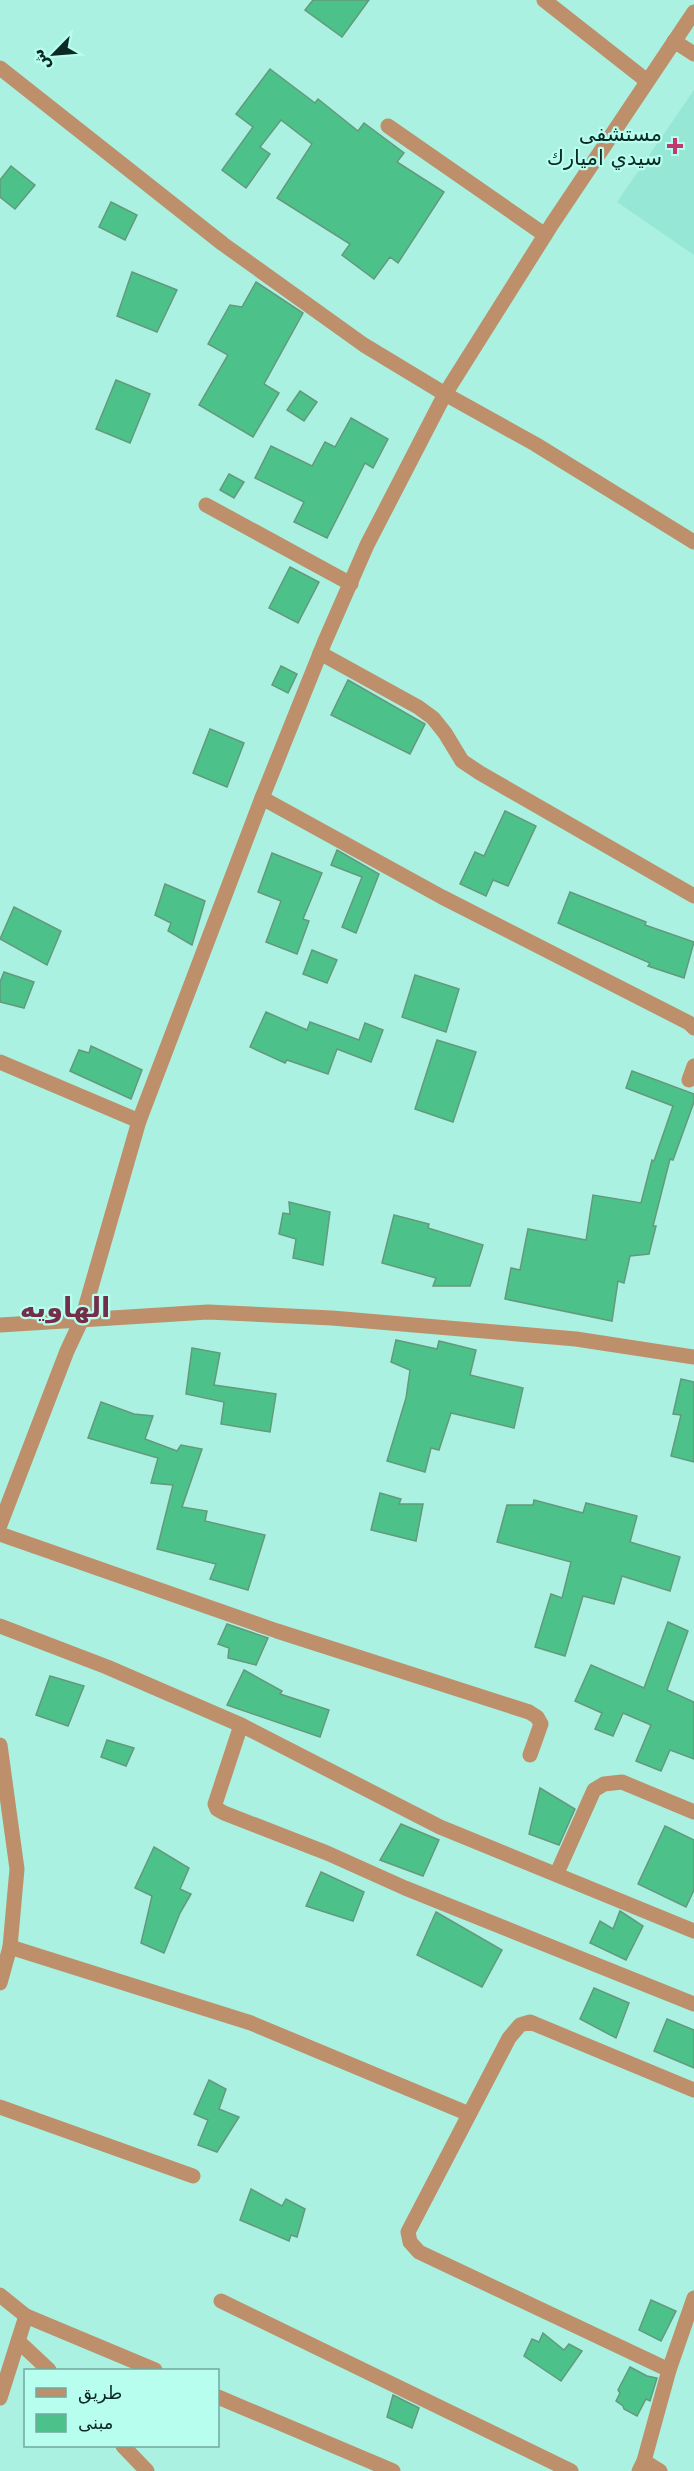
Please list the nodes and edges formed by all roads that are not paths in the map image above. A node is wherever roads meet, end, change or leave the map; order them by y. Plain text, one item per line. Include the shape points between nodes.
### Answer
1 (544, 0) edge
2 (694, 12) edge
3 (674, 42) junction
4 (694, 54) edge
5 (0, 68) edge
6 (647, 81) junction
7 (388, 126) dead end
8 (545, 235) junction
9 (445, 394) junction
10 (206, 505) dead end
11 (694, 542) edge
12 (351, 584) junction
13 (320, 653) junction
14 (262, 798) junction
15 (694, 896) edge
16 (694, 1028) edge
17 (0, 1062) edge
18 (139, 1121) junction
19 (82, 1319) junction
20 (0, 1324) edge
21 (694, 1357) edge
22 (0, 1525) edge
23 (0, 1534) edge
24 (0, 1626) edge
25 (241, 1725) junction
26 (0, 1745) edge
27 (530, 1755) dead end
28 (694, 1812) edge
29 (7, 1835) edge
30 (558, 1873) junction
31 (694, 1931) edge
32 (10, 1947) junction
33 (0, 1983) edge
34 (694, 2004) edge
35 (694, 2090) edge
36 (0, 2107) edge
37 (469, 2114) junction
38 (193, 2176) dead end
39 (0, 2295) edge
40 (694, 2298) edge
41 (221, 2301) dead end
42 (26, 2316) junction
43 (18, 2341) junction
44 (48, 2369) edge
45 (153, 2369) edge
46 (669, 2370) junction
47 (219, 2397) edge
48 (0, 2398) edge
49 (125, 2447) edge
50 (642, 2466) edge
51 (147, 2471) edge
52 (393, 2471) edge
53 (571, 2471) edge
54 (660, 2471) edge

1 - 6 street
2 - 3 street
3 - 4 street
3 - 6 street
5 - 9 street via 263,274 364,345
6 - 8 street
7 - 8 street
8 - 9 street
9 - 11 street via 535,444
9 - 12 street
10 - 12 street
12 - 13 street
13 - 14 street
13 - 15 street via 418,706 433,718 462,761 480,773
14 - 16 street
14 - 18 street
17 - 18 street
18 - 19 street
19 - 20 street
19 - 21 street via 208,1312 332,1318 576,1339
19 - 22 street
23 - 27 street via 277,1631 529,1712 541,1724
24 - 25 street
25 - 30 street via 440,1827
25 - 34 street via 215,1804 217,1809
26 - 29 street
28 - 30 street via 621,1782 604,1784 594,1790
29 - 32 street via 17,1869
30 - 31 street
32 - 33 street
32 - 37 street via 251,2023
35 - 37 street via 530,2022 520,2025 509,2038
36 - 38 street
37 - 46 street via 408,2232 410,2242 419,2252
39 - 42 street
40 - 46 street
41 - 53 street
42 - 43 street
42 - 45 street
43 - 44 street
43 - 48 street
46 - 50 street
47 - 52 street
49 - 51 street
50 - 54 street

